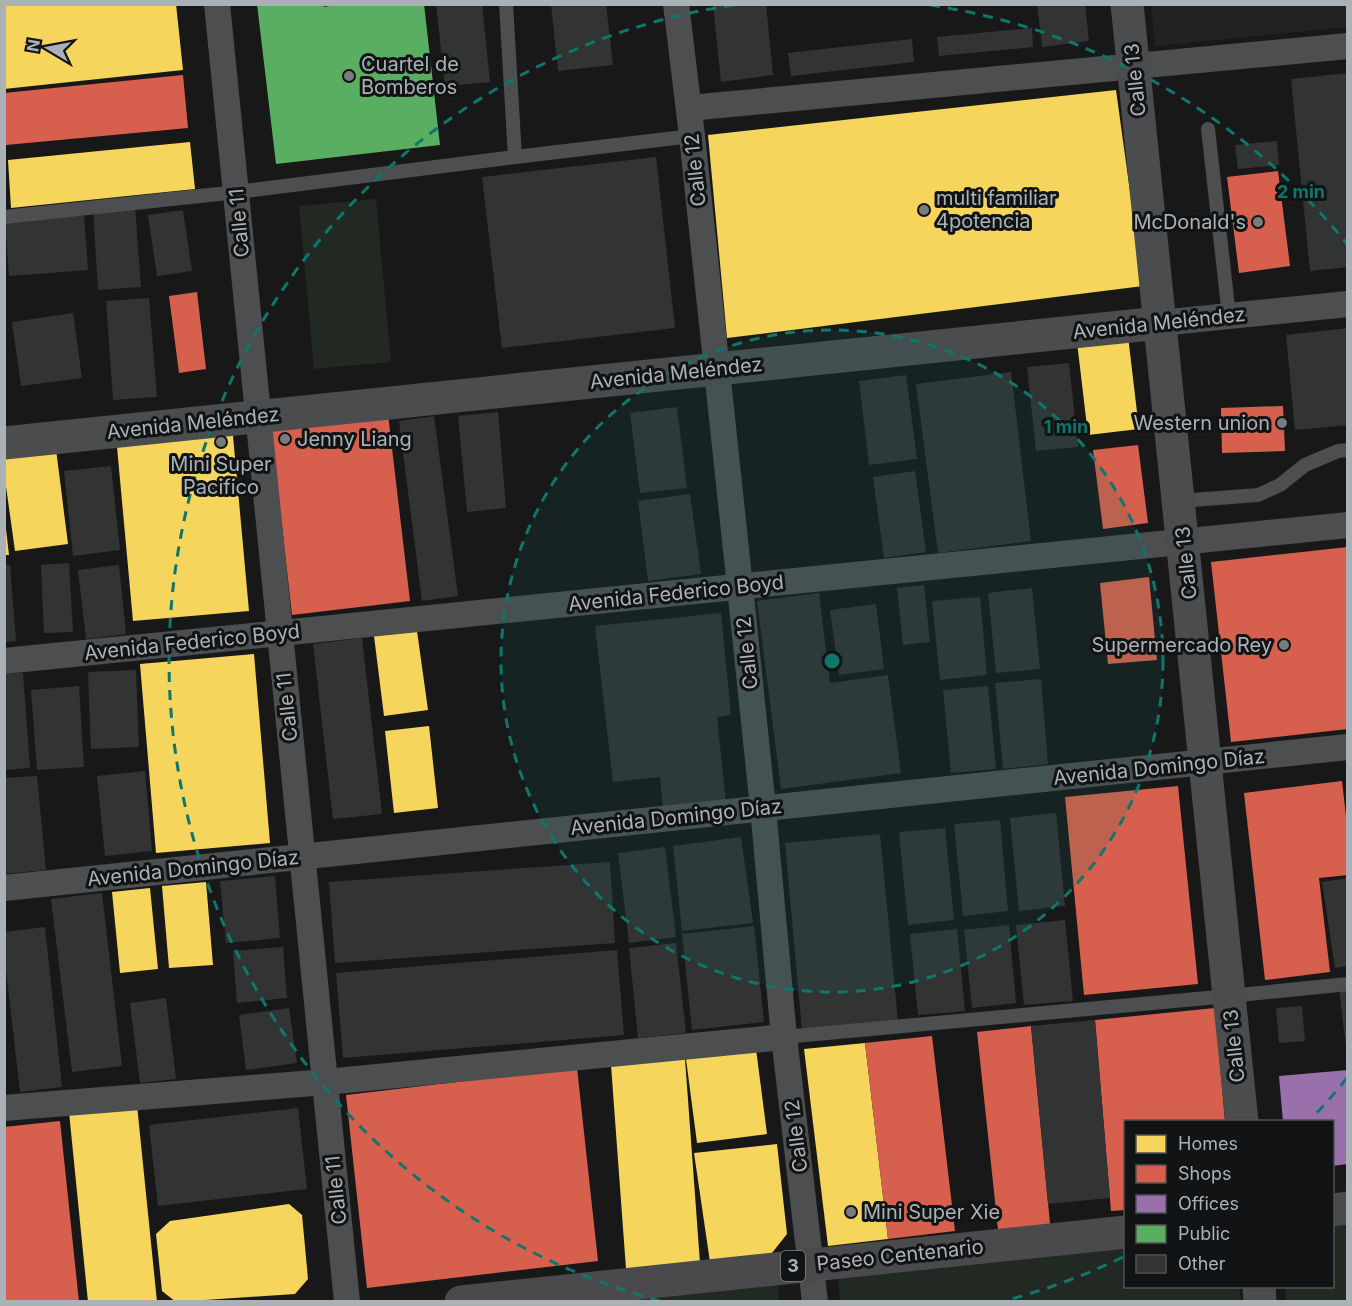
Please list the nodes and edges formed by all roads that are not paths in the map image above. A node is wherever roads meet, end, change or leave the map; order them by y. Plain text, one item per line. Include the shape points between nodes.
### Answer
1 (217, 4) edge
2 (506, 4) edge
3 (676, 4) edge
4 (1128, 4) edge
5 (1347, 46) edge
6 (1134, 66) junction
7 (689, 108) junction
8 (1208, 129) dead end
9 (692, 136) junction
10 (515, 157) junction
11 (237, 192) junction
12 (4, 217) edge
13 (1347, 304) edge
14 (1229, 316) junction
15 (1160, 323) junction
16 (717, 369) junction
17 (257, 417) junction
18 (4, 443) edge
19 (1347, 450) edge
20 (1179, 501) junction
21 (1347, 525) edge
22 (1184, 543) junction
23 (740, 587) junction
24 (280, 633) junction
25 (4, 662) edge
26 (1347, 747) edge
27 (1205, 762) junction
28 (763, 808) junction
29 (302, 856) junction
30 (4, 888) edge
31 (1347, 984) edge
32 (1229, 996) junction
33 (784, 1037) junction
34 (326, 1082) junction
35 (4, 1108) edge
36 (1242, 1120) edge
37 (1124, 1232) edge
38 (811, 1265) junction
39 (348, 1302) edge
40 (461, 1302) edge
41 (815, 1302) edge

1 - 11 street, Calle 11
2 - 10 lane
3 - 7 street, Calle 12
4 - 6 street, Calle 13
5 - 6 street
6 - 7 street
6 - 15 street, Calle 13
7 - 9 street, Calle 12
8 - 14 lane
9 - 10 lane
9 - 16 street, Calle 12
10 - 11 lane
11 - 12 lane
11 - 17 street, Calle 11
13 - 14 street, Avenida Meléndez
14 - 15 street, Avenida Meléndez
15 - 16 street, Avenida Meléndez
15 - 20 street, Calle 13
16 - 17 street, Avenida Meléndez
16 - 23 street, Calle 12
17 - 18 street, Avenida Meléndez
17 - 24 street, Calle 11
19 - 20 lane via 1305,465 1280,485 1258,495
20 - 22 street, Calle 13
21 - 22 street, Avenida Federico Boyd
22 - 23 street, Avenida Federico Boyd
22 - 27 street, Calle 13
23 - 24 street, Avenida Federico Boyd
23 - 28 street, Calle 12
24 - 25 street, Avenida Federico Boyd
24 - 29 street, Calle 11
26 - 27 street, Avenida Domingo Díaz
27 - 28 street, Avenida Domingo Díaz
27 - 32 street, Calle 13
28 - 29 street, Avenida Domingo Díaz
28 - 33 street, Calle 12
29 - 30 street, Avenida Domingo Díaz
29 - 34 street, Calle 11
31 - 32 lane
32 - 33 lane
32 - 36 street, Calle 13
33 - 34 street
33 - 38 street, Calle 12
34 - 35 street
34 - 39 street, Calle 11
37 - 38 main road, Paseo Centenario / 3
38 - 40 main road, Paseo Centenario / 3
38 - 41 street, Calle 12

